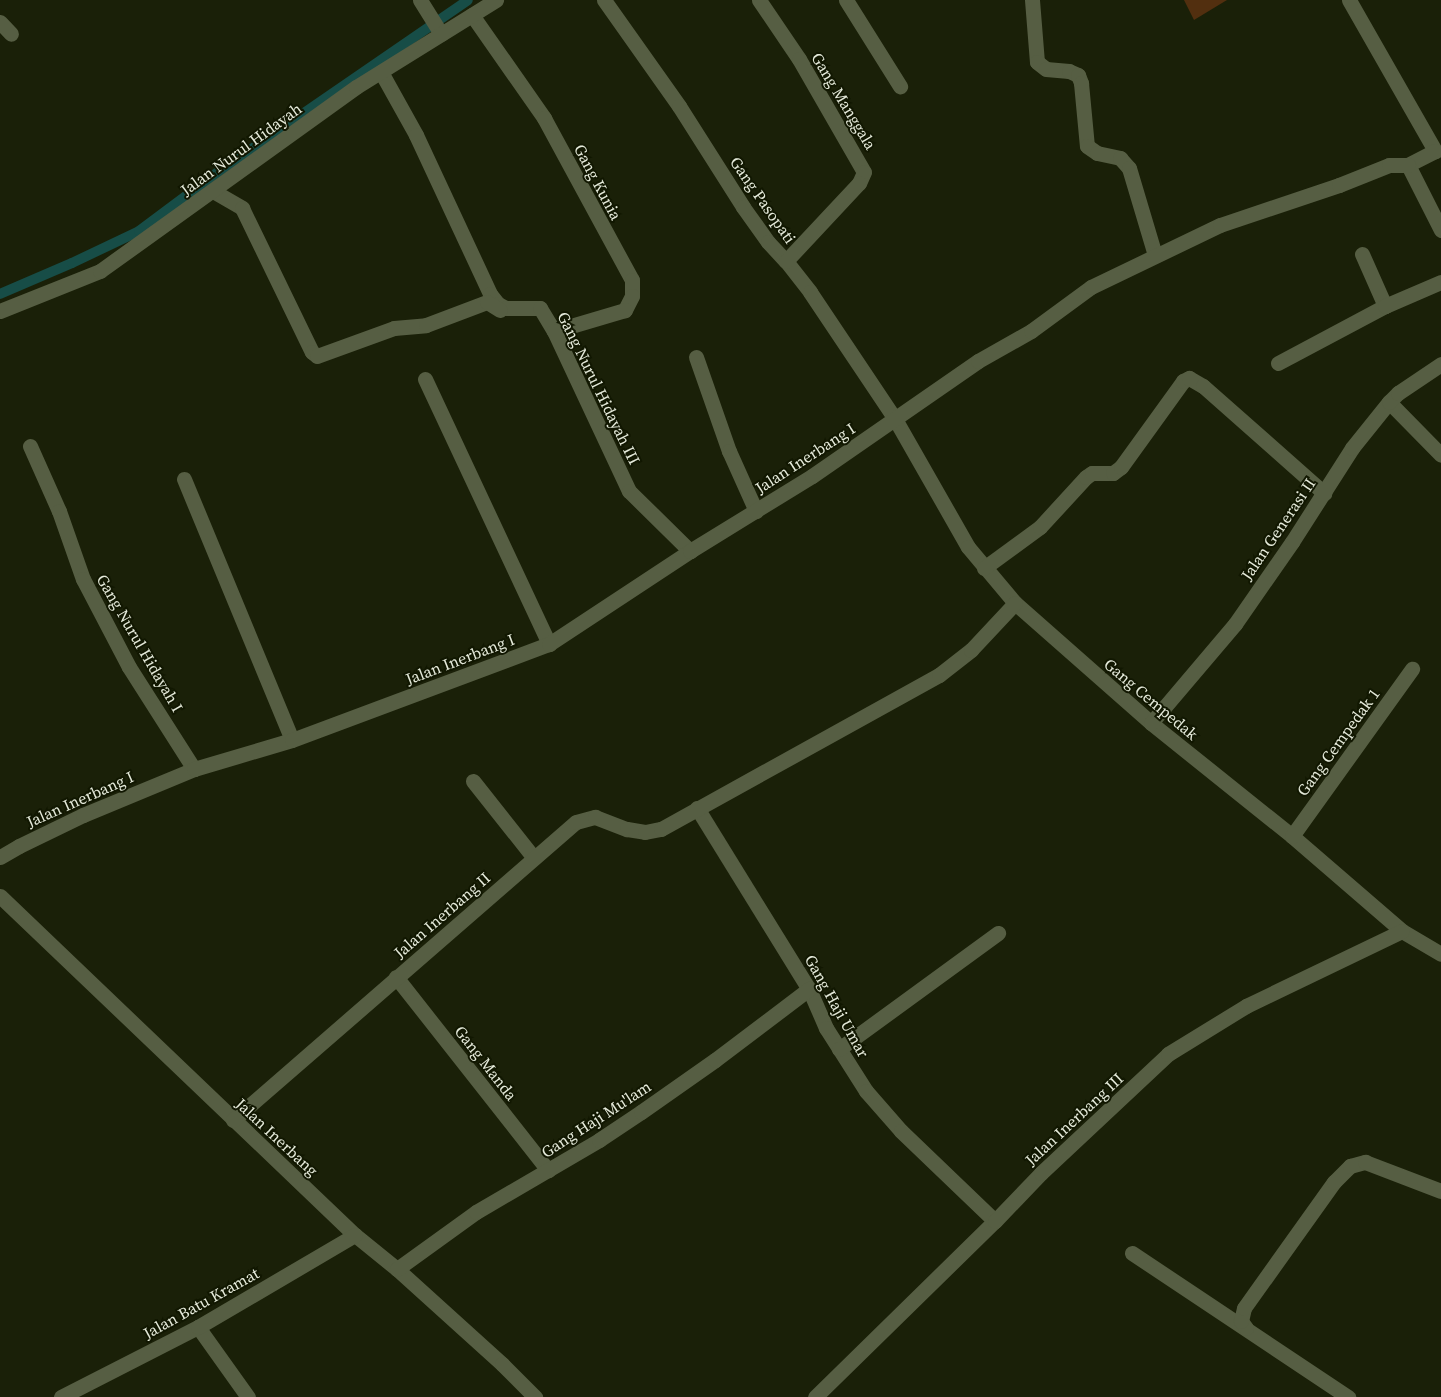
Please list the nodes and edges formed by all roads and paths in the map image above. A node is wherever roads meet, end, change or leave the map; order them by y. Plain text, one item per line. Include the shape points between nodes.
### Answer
1 (420, 0) edge
2 (496, 0) edge
3 (604, 0) edge
4 (759, 0) edge
5 (846, 0) edge
6 (1032, 0) edge
7 (1349, 0) edge
8 (472, 15) junction
9 (0, 22) edge
10 (440, 31) junction
11 (11, 34) dead end
12 (381, 72) junction
13 (900, 86) dead end
14 (1408, 165) junction
15 (213, 191) junction
16 (1441, 230) edge
17 (1362, 254) dead end
18 (1155, 255) junction
19 (786, 261) junction
20 (1441, 282) edge
21 (1385, 306) junction
22 (506, 308) junction
23 (0, 311) edge
24 (554, 331) junction
25 (696, 357) dead end
26 (1278, 363) dead end
27 (1441, 364) edge
28 (425, 380) dead end
29 (1389, 402) junction
30 (895, 419) junction
31 (30, 446) dead end
32 (1441, 455) edge
33 (184, 479) dead end
34 (1324, 493) junction
35 (756, 511) junction
36 (690, 551) junction
37 (984, 568) junction
38 (1015, 603) junction
39 (549, 644) junction
40 (1412, 669) dead end
41 (1151, 723) junction
42 (292, 740) junction
43 (194, 769) junction
44 (473, 781) dead end
45 (697, 808) junction
46 (1292, 836) junction
47 (0, 857) edge
48 (534, 858) junction
49 (0, 896) edge
50 (1402, 931) junction
51 (998, 933) dead end
52 (1441, 954) edge
53 (396, 978) junction
54 (808, 989) junction
55 (839, 1049) junction
56 (233, 1120) junction
57 (548, 1170) junction
58 (1441, 1191) edge
59 (995, 1221) junction
60 (355, 1235) junction
61 (1132, 1253) dead end
62 (397, 1270) junction
63 (198, 1327) junction
64 (1246, 1328) junction
65 (61, 1397) edge
66 (248, 1397) edge
67 (535, 1397) edge
68 (815, 1397) edge
69 (1348, 1397) edge

1 - 10 street
2 - 8 street, Jalan Nurul Hidayah
3 - 19 street, Gang Pasopati via 679,106 743,207
4 - 19 street, Gang Manggala via 799,59 864,172 859,183
5 - 13 street
6 - 18 street via 1037,62 1046,69 1078,75 1087,146 1097,153 1120,158 1129,168
7 - 14 street via 1435,151
8 - 10 street, Jalan Nurul Hidayah
8 - 24 street, Gang Kunia via 544,118 632,280 632,296 625,310
9 - 11 street
10 - 12 street, Jalan Nurul Hidayah
12 - 15 street, Jalan Nurul Hidayah
12 - 22 street via 416,135 490,294
14 - 16 street
14 - 18 street, Jalan Inerbang I via 1389,165 1220,225
15 - 22 street via 242,208 312,352 317,356 394,328 433,323 487,302 499,310
15 - 23 street, Jalan Nurul Hidayah via 100,272
17 - 21 street
18 - 30 street, Jalan Inerbang I via 1091,287
19 - 30 street, Gang Pasopati
20 - 21 street
21 - 26 street
22 - 24 street, Gang Nurul Hidayah III via 540,308
24 - 36 street, Gang Nurul Hidayah III via 629,491
25 - 35 street
27 - 29 street, Jalan Generasi II
28 - 39 street
29 - 32 street
29 - 34 street, Jalan Generasi II via 1352,448
30 - 35 street, Jalan Inerbang I
30 - 37 street, Gang Cempedak via 968,547
31 - 43 street, Gang Nurul Hidayah I via 60,510 83,579 129,667
33 - 42 street
34 - 37 street via 1202,386 1188,378 1121,468 1113,473 1092,473 1086,477 1040,526
34 - 41 street, Jalan Generasi II via 1235,624
35 - 36 street, Jalan Inerbang I
36 - 39 street, Jalan Inerbang I
37 - 38 street, Gang Cempedak
38 - 41 street, Gang Cempedak
38 - 45 street, Jalan Inerbang II via 971,650 939,675
39 - 42 street, Jalan Inerbang I
40 - 46 street, Gang Cempedak 1
41 - 46 street, Gang Cempedak
42 - 43 street, Jalan Inerbang I
43 - 47 street, Jalan Inerbang I via 83,816
44 - 48 street
45 - 48 street, Jalan Inerbang II via 661,829 645,832 595,817 576,822
45 - 54 street, Gang Haji Umar
46 - 50 street, Gang Cempedak
48 - 53 street, Jalan Inerbang II
49 - 56 street, Jalan Inerbang
50 - 52 street, Gang Cempedak
50 - 59 street, Jalan Inerbang III via 1246,1006 1168,1054 1041,1173
51 - 55 street
53 - 56 street, Jalan Inerbang II
53 - 57 street, Gang Manda
54 - 55 street, Gang Haji Umar
54 - 57 street, Gang Haji Mu'lam via 641,1112
55 - 59 street, Gang Haji Umar via 882,1111
56 - 60 street, Jalan Inerbang
57 - 62 street, Gang Haji Mu'lam via 476,1212
58 - 64 street via 1365,1162 1350,1166 1334,1182 1244,1308 1241,1321
59 - 68 street, Jalan Inerbang III
60 - 62 street, Jalan Inerbang
60 - 63 street, Jalan Batu Kramat
61 - 64 street
62 - 67 street, Jalan Inerbang
63 - 65 street, Jalan Batu Kramat
63 - 66 street
64 - 69 street

